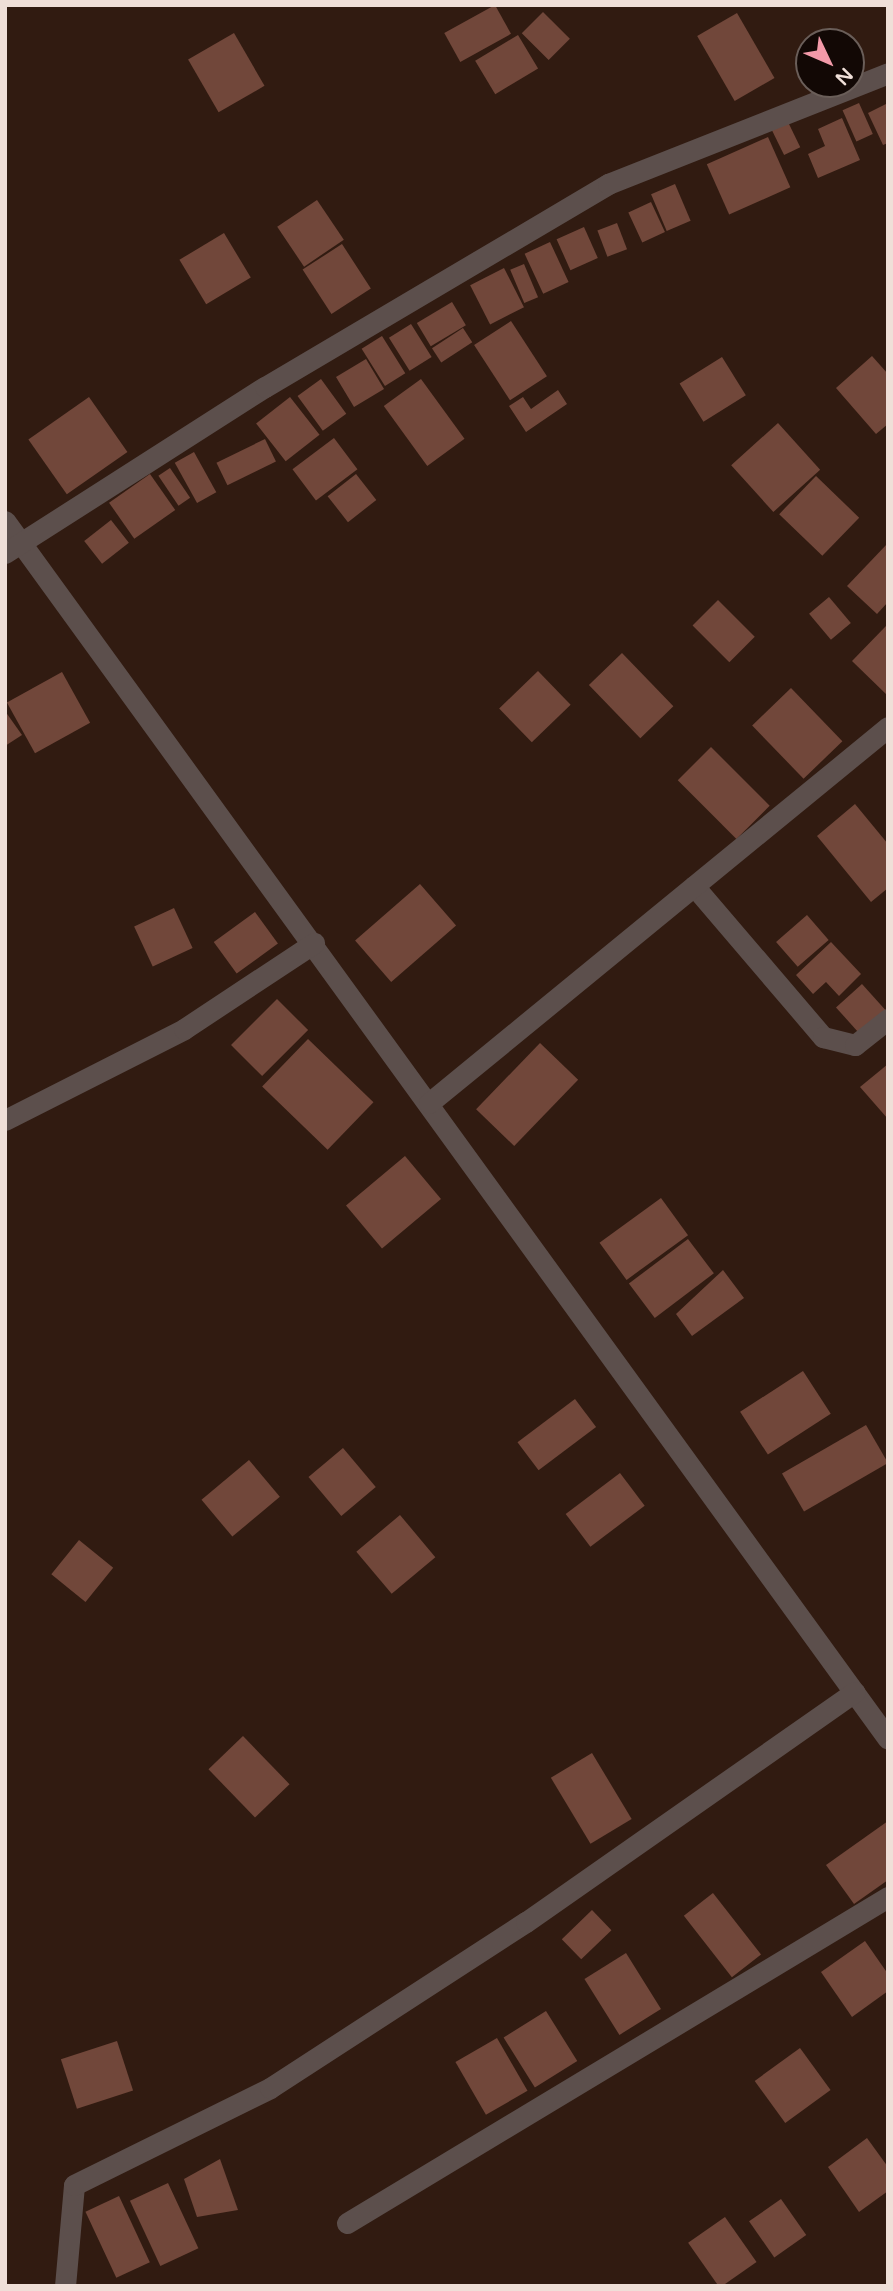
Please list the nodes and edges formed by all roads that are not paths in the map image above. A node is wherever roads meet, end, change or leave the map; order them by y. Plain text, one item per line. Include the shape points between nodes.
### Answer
1 (888, 73) edge
2 (5, 521) edge
3 (13, 547) edge
4 (888, 727) edge
5 (694, 886) junction
6 (314, 943) junction
7 (888, 1019) edge
8 (429, 1103) junction
9 (5, 1120) edge
10 (854, 1692) junction
11 (888, 1739) edge
12 (888, 1897) edge
13 (347, 2223) dead end
14 (65, 2286) edge

1 - 3 street via 608,184
2 - 3 street
3 - 6 street
4 - 5 street
5 - 7 street via 823,1037 855,1045
5 - 8 street
6 - 8 street
6 - 9 street via 184,1029
8 - 10 street
10 - 11 street
10 - 14 street via 526,1922 270,2088 74,2185
12 - 13 street

